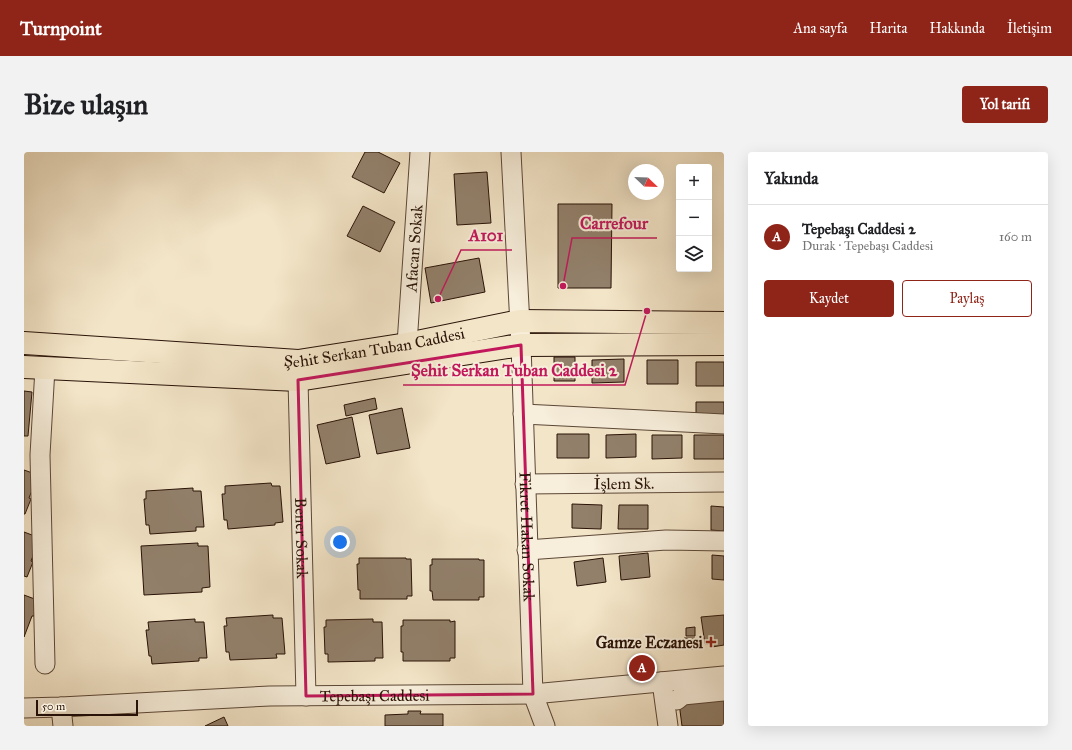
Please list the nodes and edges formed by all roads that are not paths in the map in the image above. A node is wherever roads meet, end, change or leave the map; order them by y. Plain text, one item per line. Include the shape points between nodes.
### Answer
1 (420, 152) edge
2 (511, 152) edge
3 (520, 321) junction
4 (724, 323) edge
5 (24, 343) edge
6 (407, 344) junction
7 (724, 344) edge
8 (521, 345) junction
9 (34, 367) edge
10 (298, 380) junction
11 (523, 414) junction
12 (724, 424) edge
13 (32, 454) edge
14 (724, 482) edge
15 (525, 484) junction
16 (724, 541) edge
17 (527, 550) junction
18 (45, 664) dead end
19 (724, 676) edge
20 (662, 682) junction
21 (724, 691) edge
22 (533, 694) junction
23 (306, 696) junction
24 (677, 700) dead end
25 (61, 707) junction
26 (24, 708) edge
27 (63, 726) edge
28 (545, 726) edge
29 (668, 726) edge

1 - 6 street, Afacan Sokak
2 - 3 street, Fikret Hakan Sokak
3 - 4 main road, Şehit Serkan Tuban Caddesi
3 - 6 main road, Şehit Serkan Tuban Caddesi
3 - 8 street, Fikret Hakan Sokak
5 - 6 main road, Şehit Serkan Tuban Caddesi via 298,361
7 - 8 main road, Şehit Serkan Tuban Caddesi
8 - 10 main road, Şehit Serkan Tuban Caddesi
8 - 11 street, Fikret Hakan Sokak
9 - 10 main road, Şehit Serkan Tuban Caddesi
9 - 13 street
10 - 23 street, Bener Sokak
11 - 12 street
11 - 15 street, Fikret Hakan Sokak
13 - 18 street
14 - 15 street, İşlem Sk.
15 - 17 street, Fikret Hakan Sokak
16 - 17 street via 666,540
17 - 22 street, Fikret Hakan Sokak
19 - 20 street, Tepebaşı Caddesi
20 - 22 street, Tepebaşı Caddesi
20 - 29 street
21 - 24 street via 683,695
22 - 23 street, Tepebaşı Caddesi
22 - 28 street, Fikret Hakan Sokak
23 - 25 street, Tepebaşı Caddesi
25 - 26 street, Tepebaşı Caddesi
25 - 27 street

